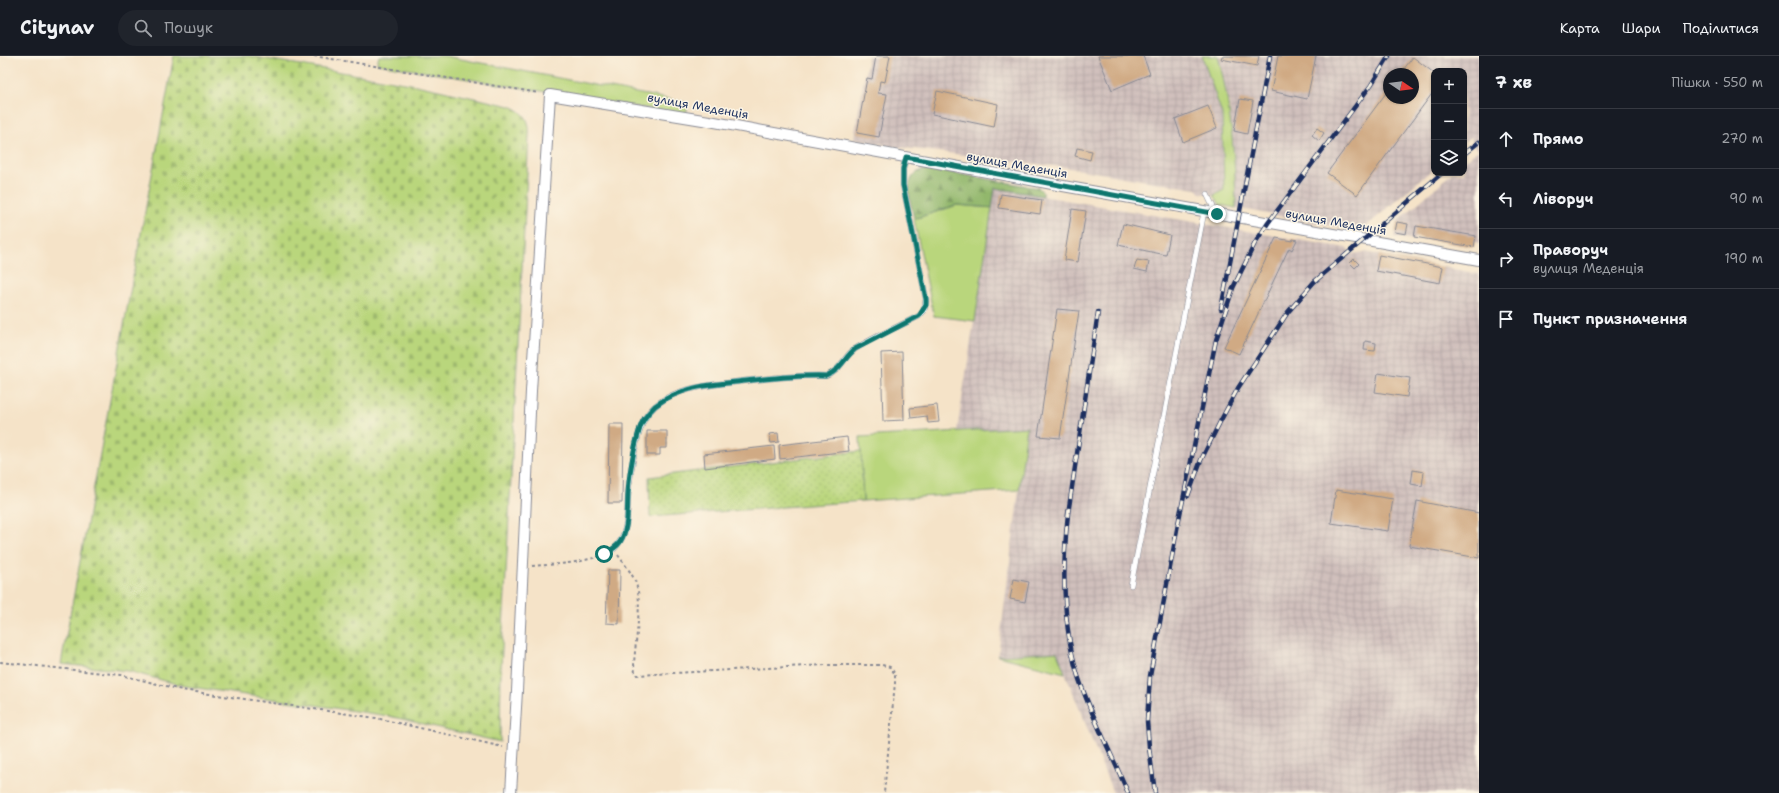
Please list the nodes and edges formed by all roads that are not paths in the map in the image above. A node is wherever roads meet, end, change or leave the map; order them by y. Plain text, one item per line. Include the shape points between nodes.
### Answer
1 (906, 157) junction
2 (1207, 194) dead end
3 (1204, 212) junction
4 (1217, 214) junction
5 (1479, 260) edge
6 (614, 549) road end
7 (1131, 585) dead end
8 (510, 793) edge

1 - 3 street, вулиця Меденція
1 - 6 lane via 903,185 926,299 924,311 855,349 836,371 826,376 787,376 706,385 664,400 646,416 640,428 629,483 625,529
1 - 8 street, вулиця Меденція via 550,95 531,391
2 - 4 lane
3 - 4 street, вулиця Меденція
3 - 7 lane
4 - 5 street, вулиця Меденція

